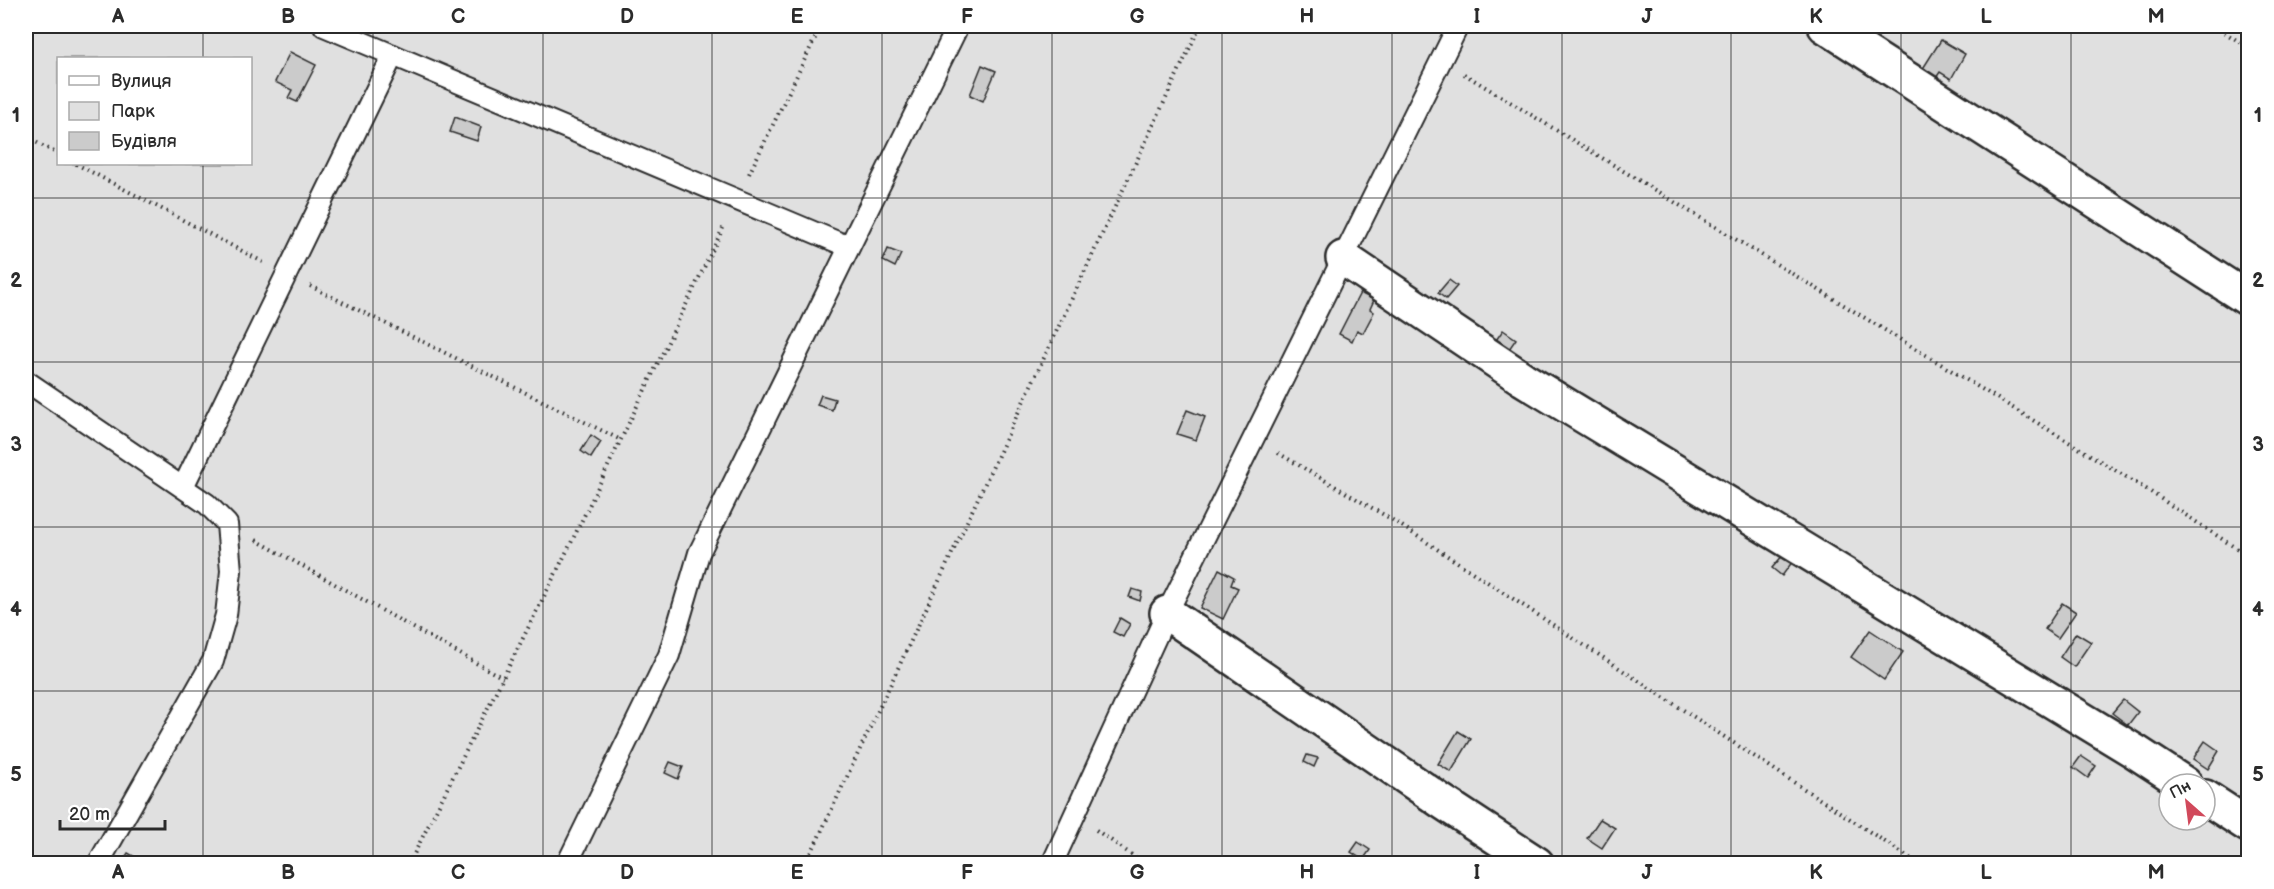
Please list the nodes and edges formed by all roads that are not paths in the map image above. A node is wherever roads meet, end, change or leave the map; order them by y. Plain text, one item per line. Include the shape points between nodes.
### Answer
1 (324, 26) edge
2 (958, 26) edge
3 (1458, 26) edge
4 (1825, 26) edge
5 (393, 55) junction
6 (849, 247) junction
7 (1343, 258) junction
8 (2248, 299) edge
9 (26, 381) edge
10 (183, 487) junction
11 (1167, 613) junction
12 (2166, 772) edge
13 (2217, 805) edge
14 (2248, 825) edge
15 (98, 864) edge
16 (567, 864) edge
17 (1053, 864) edge
18 (1537, 864) edge

1 - 5 lane
2 - 6 lane
3 - 7 lane
4 - 8 street
5 - 6 lane
5 - 10 lane
6 - 16 lane via 699,553 669,655
7 - 11 lane
7 - 12 street via 1522,378
9 - 10 lane
10 - 15 lane via 227,524 231,571 226,615 213,661
11 - 17 lane
11 - 18 street
13 - 14 street

